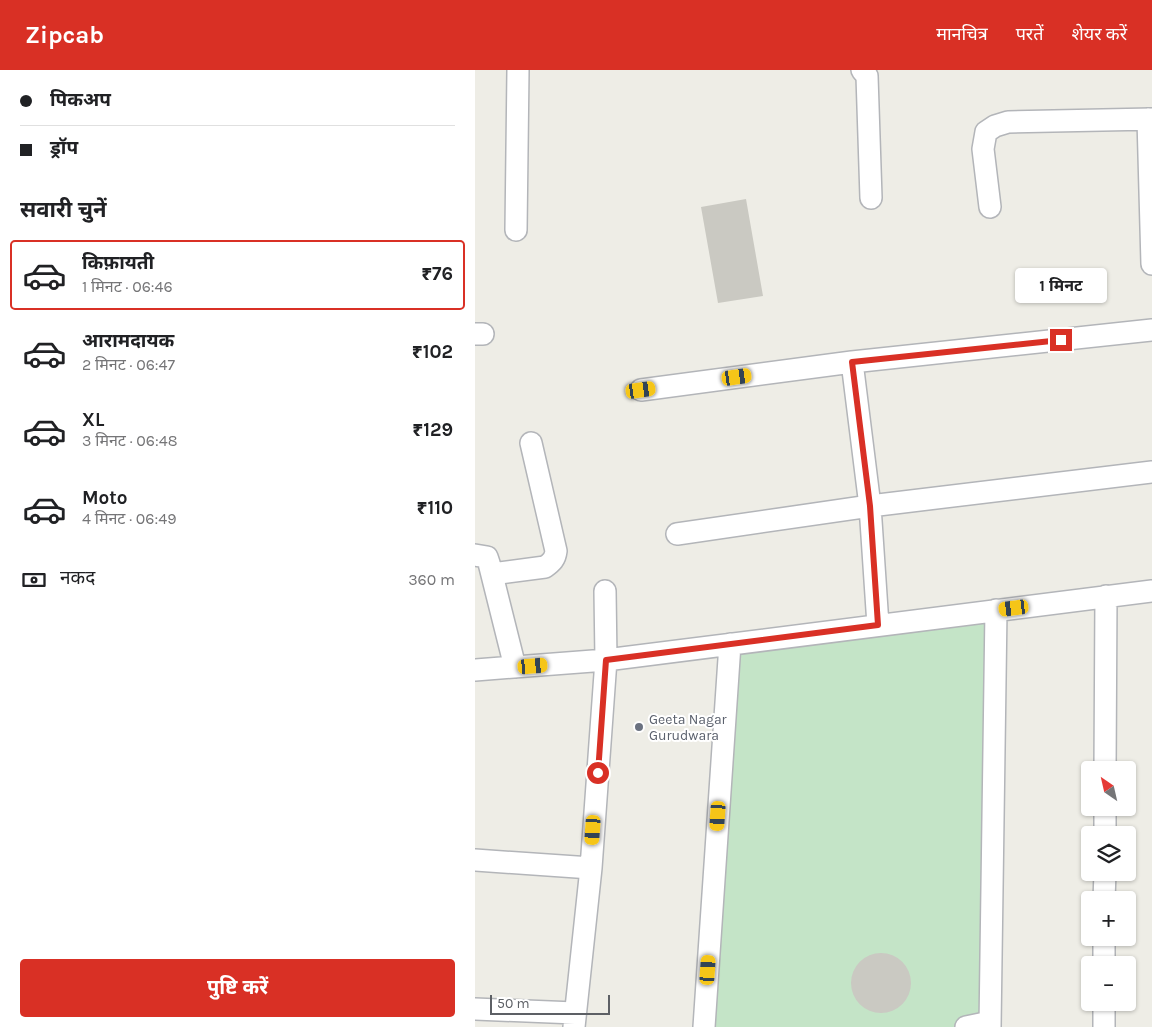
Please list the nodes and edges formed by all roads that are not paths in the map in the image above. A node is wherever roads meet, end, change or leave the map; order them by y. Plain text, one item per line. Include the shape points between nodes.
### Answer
1 (518, 70) edge
2 (862, 70) edge
3 (1150, 119) edge
4 (871, 198) dead end
5 (990, 207) dead end
6 (516, 230) dead end
7 (1152, 264) edge
8 (1152, 330) edge
9 (852, 362) junction
10 (641, 390) dead end
11 (531, 443) dead end
12 (1152, 472) edge
13 (870, 506) junction
14 (677, 534) dead end
15 (475, 555) edge
16 (492, 574) junction
17 (605, 591) dead end
18 (1152, 591) edge
19 (1106, 596) junction
20 (995, 610) junction
21 (878, 625) junction
22 (730, 644) junction
23 (606, 660) junction
24 (515, 667) junction
25 (475, 670) edge
26 (1105, 761) edge
27 (475, 860) edge
28 (591, 868) junction
29 (475, 1009) edge
30 (1104, 1011) edge
31 (575, 1020) edge
32 (990, 1024) edge
33 (704, 1027) edge
34 (966, 1027) edge
35 (1104, 1027) edge

1 - 6 street
2 - 4 street via 867,76
3 - 5 street via 1008,122 995,126 986,132 983,149
3 - 7 street
8 - 9 street
9 - 10 street
9 - 13 street
11 - 16 street via 555,556 553,562 545,566
12 - 13 street
13 - 14 street
13 - 21 street
15 - 16 street via 487,557
16 - 24 street
17 - 23 street
18 - 19 street
19 - 20 street
19 - 26 street
20 - 21 street
20 - 32 street
21 - 22 street
22 - 23 street
22 - 33 street
23 - 24 street
23 - 28 street
24 - 25 street
27 - 28 street
28 - 31 street
29 - 31 street
30 - 35 street
32 - 34 street

